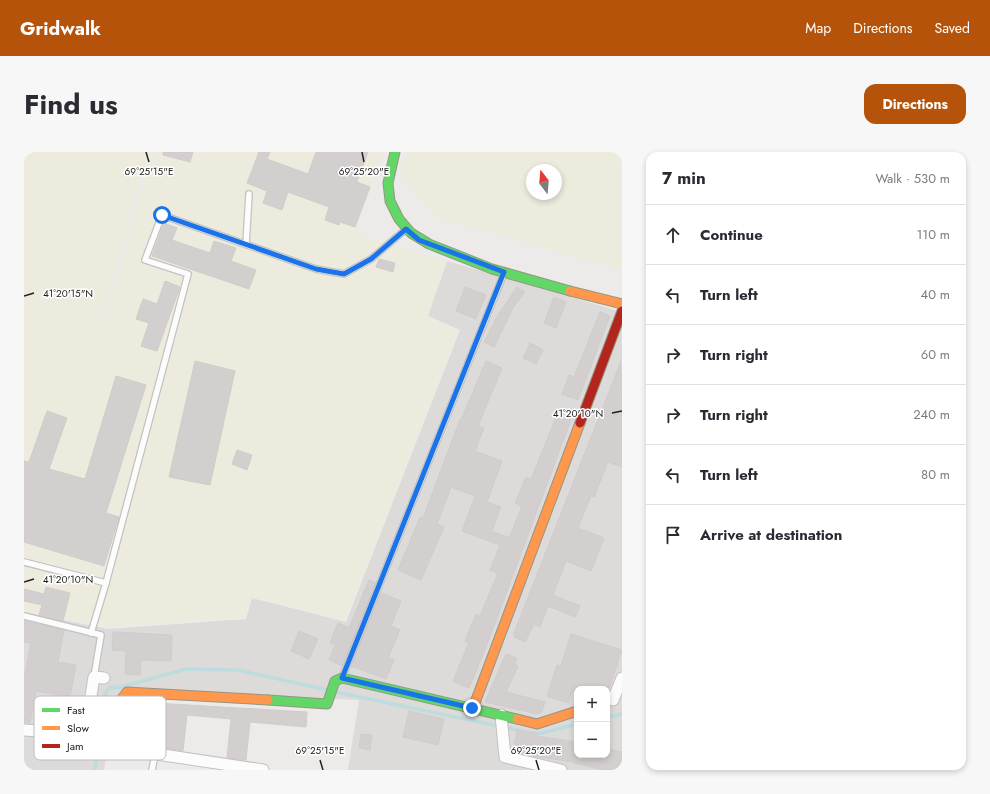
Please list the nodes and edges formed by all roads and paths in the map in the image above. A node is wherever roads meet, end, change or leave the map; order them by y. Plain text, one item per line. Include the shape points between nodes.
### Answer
1 (395, 152) edge
2 (250, 194) dead end
3 (406, 229) junction
4 (246, 244) junction
5 (504, 272) junction
6 (622, 304) edge
7 (622, 311) edge
8 (24, 562) edge
9 (106, 583) junction
10 (24, 616) edge
11 (91, 632) junction
12 (99, 678) joint
13 (342, 678) junction
14 (622, 678) edge
15 (94, 696) edge
16 (125, 696) edge
17 (614, 701) edge
18 (472, 708) junction
19 (574, 712) edge
20 (502, 723) junction
21 (24, 730) edge
22 (34, 731) edge
23 (166, 756) edge
24 (154, 760) edge
25 (152, 770) edge
26 (263, 770) edge
27 (561, 770) edge

1 - 3 street via 387,187 390,202
2 - 4 lane
3 - 4 lane via 371,259 344,274 316,269
3 - 5 street via 419,240
4 - 9 lane via 162,215 145,260 188,274
5 - 6 street
5 - 13 lane
7 - 18 street
8 - 9 lane
9 - 11 lane
10 - 11 lane
11 - 12 lane via 101,635
12 - 15 street
13 - 16 street via 335,681 327,704 128,692
13 - 18 street
14 - 17 street
18 - 20 street
19 - 20 street via 537,724
20 - 27 street via 505,757
21 - 22 street
23 - 26 street
24 - 25 lane

